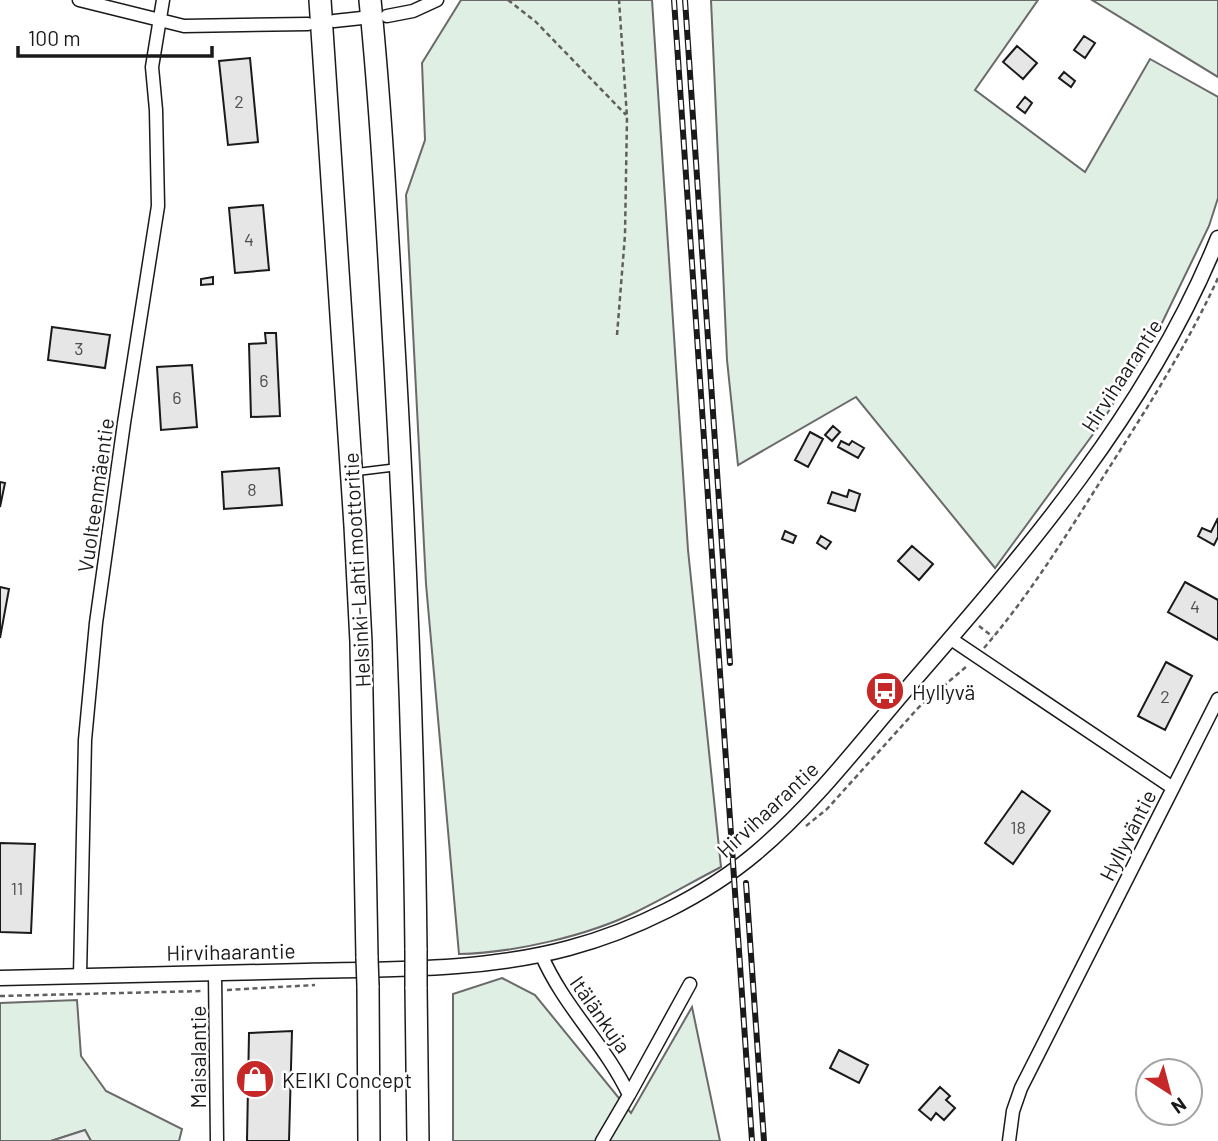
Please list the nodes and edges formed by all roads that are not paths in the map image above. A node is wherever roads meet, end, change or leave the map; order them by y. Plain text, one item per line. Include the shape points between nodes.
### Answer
1 (79, 0) edge
2 (163, 0) edge
3 (320, 0) edge
4 (437, 0) edge
5 (366, 9) edge
6 (387, 16) dead end
7 (161, 21) junction
8 (334, 21) dead end
9 (308, 24) dead end
10 (1218, 238) edge
11 (401, 467) junction
12 (351, 473) junction
13 (951, 639) junction
14 (1218, 699) edge
15 (1173, 788) junction
16 (541, 954) junction
17 (215, 973) junction
18 (80, 976) junction
19 (0, 978) edge
20 (690, 984) dead end
21 (369, 1080) junction
22 (629, 1095) junction
23 (216, 1141) edge
24 (359, 1141) edge
25 (369, 1141) edge
26 (418, 1141) edge
27 (602, 1141) edge
28 (1009, 1141) edge

1 - 7 street
2 - 7 street, Vuolteenmäentie
3 - 12 highway, Helsinki-Lahti moottoritie
4 - 6 street
5 - 8 street
5 - 11 highway via 386,213
7 - 9 street via 184,26
7 - 18 street, Vuolteenmäentie via 152,67 158,206 96,623 85,740
10 - 13 street, Hirvihaarantie via 1173,335 1114,427 1045,525
11 - 12 lane
11 - 26 highway, bridge via 415,826
12 - 21 highway, Helsinki-Lahti moottoritie, bridge via 361,642
13 - 15 street, Hyllyväntie
13 - 16 street, Hirvihaarantie via 823,787 756,853 658,915
14 - 15 street
15 - 28 street, Hyllyväntie via 1021,1088
16 - 17 street, Hirvihaarantie via 478,964
16 - 22 street, Itälänkuja via 559,990 615,1067
17 - 18 street, Hirvihaarantie
17 - 23 street, Maisalantie
18 - 19 street, Hirvihaarantie
20 - 22 street, Itälänkuja
21 - 24 highway
21 - 25 highway, Helsinki-Lahti moottoritie
22 - 27 street, Itälänkuja

